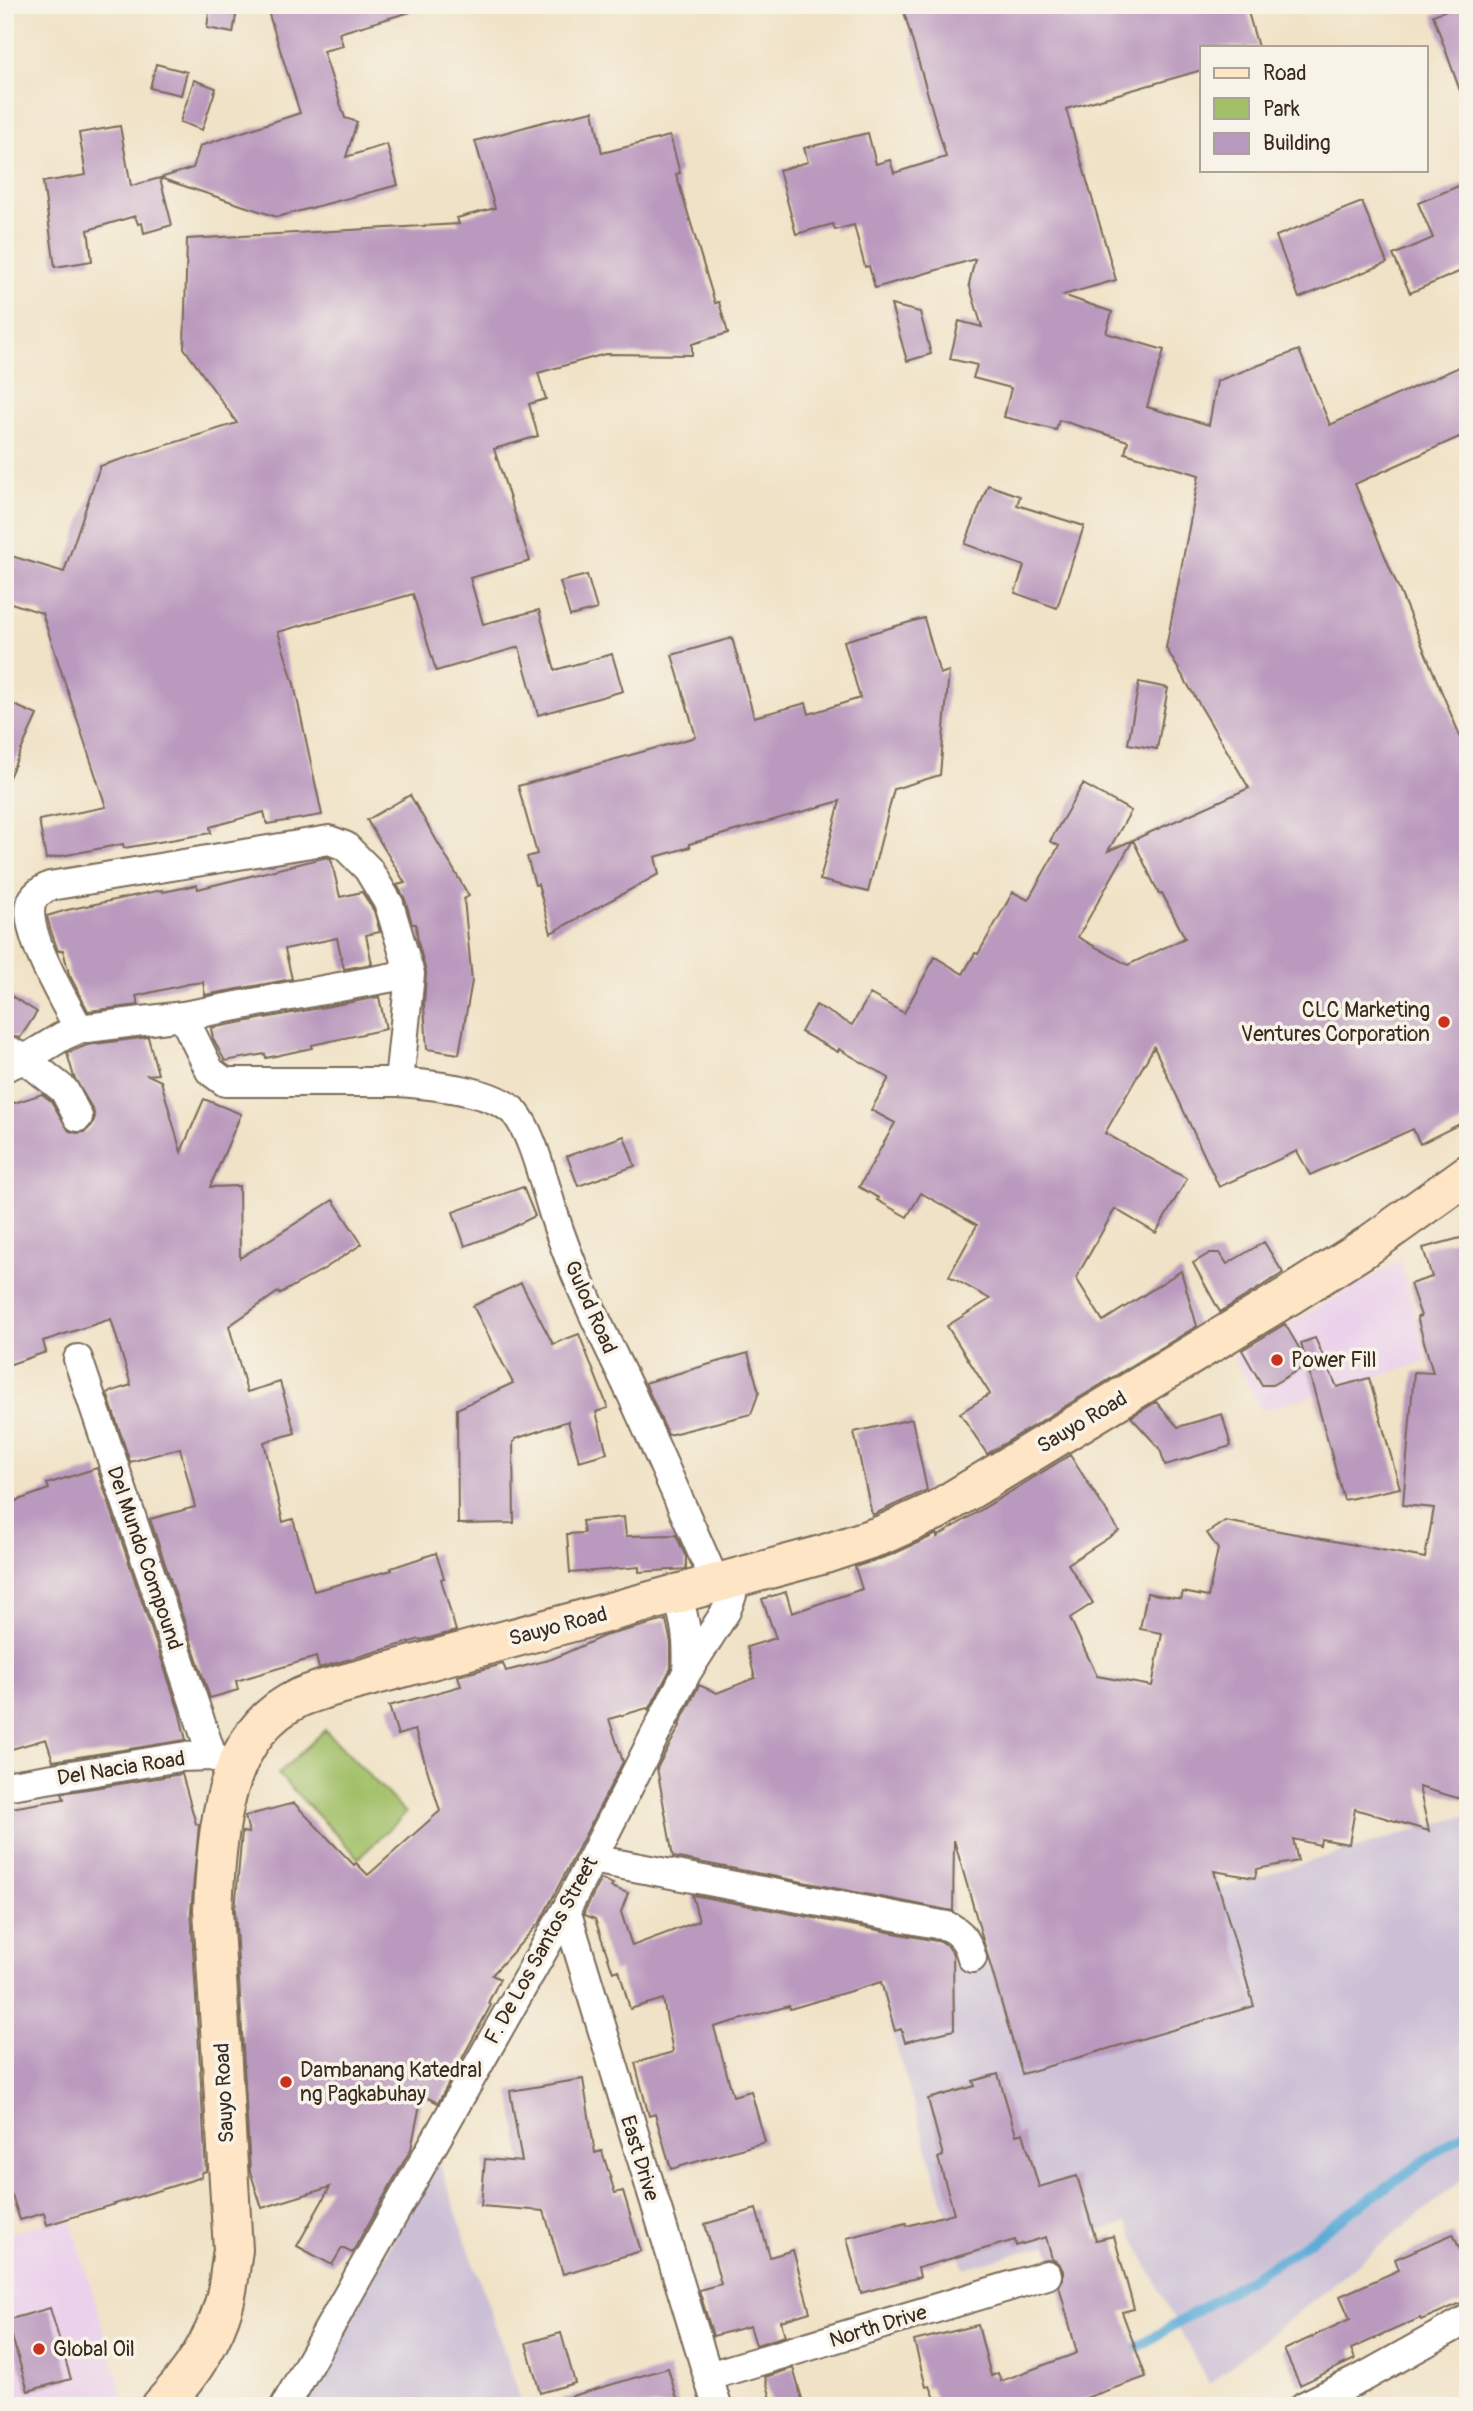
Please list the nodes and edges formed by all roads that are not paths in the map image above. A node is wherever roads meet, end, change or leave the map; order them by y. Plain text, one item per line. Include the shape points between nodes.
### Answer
1 (410, 974) junction
2 (183, 1016) junction
3 (79, 1030) junction
4 (12, 1058) edge
5 (412, 1083) junction
6 (78, 1118) dead end
7 (1468, 1174) edge
8 (78, 1359) dead end
9 (723, 1582) junction
10 (677, 1594) junction
11 (687, 1672) junction
12 (224, 1761) junction
13 (5, 1786) edge
14 (592, 1859) junction
15 (566, 1910) junction
16 (972, 1958) dead end
17 (1047, 2275) dead end
18 (1468, 2319) edge
19 (709, 2376) junction
20 (161, 2406) edge
21 (285, 2406) edge
22 (717, 2406) edge
23 (1304, 2406) edge

1 - 2 street
1 - 3 street via 390,904 368,869 345,846 330,840 50,886 38,892 31,904 32,923 40,951
1 - 5 street
2 - 3 street
2 - 5 street, Gulod Road via 210,1071 225,1082
3 - 4 street
4 - 6 street via 64,1090
5 - 9 street, Gulod Road via 501,1102 524,1126 573,1266
7 - 9 main road, Sauyo Road via 1290,1295 935,1511 882,1535
8 - 12 street, Del Mundo Compound
9 - 10 main road, Sauyo Road
9 - 11 street, F. De Los Santos Street via 732,1595 726,1611
10 - 11 street, F. De Los Santos Street via 689,1644
10 - 12 main road, Sauyo Road via 298,1698
11 - 14 street, F. De Los Santos Street
12 - 13 street, Del Nacia Road via 180,1757
12 - 20 main road, Sauyo Road via 214,1910 233,2250 224,2304 203,2353
14 - 15 street, F. De Los Santos Street
14 - 16 street via 947,1926 963,1937
15 - 19 street, East Drive
15 - 21 street, F. De Los Santos Street
17 - 19 street, North Drive
18 - 23 street
19 - 22 street, East Drive

